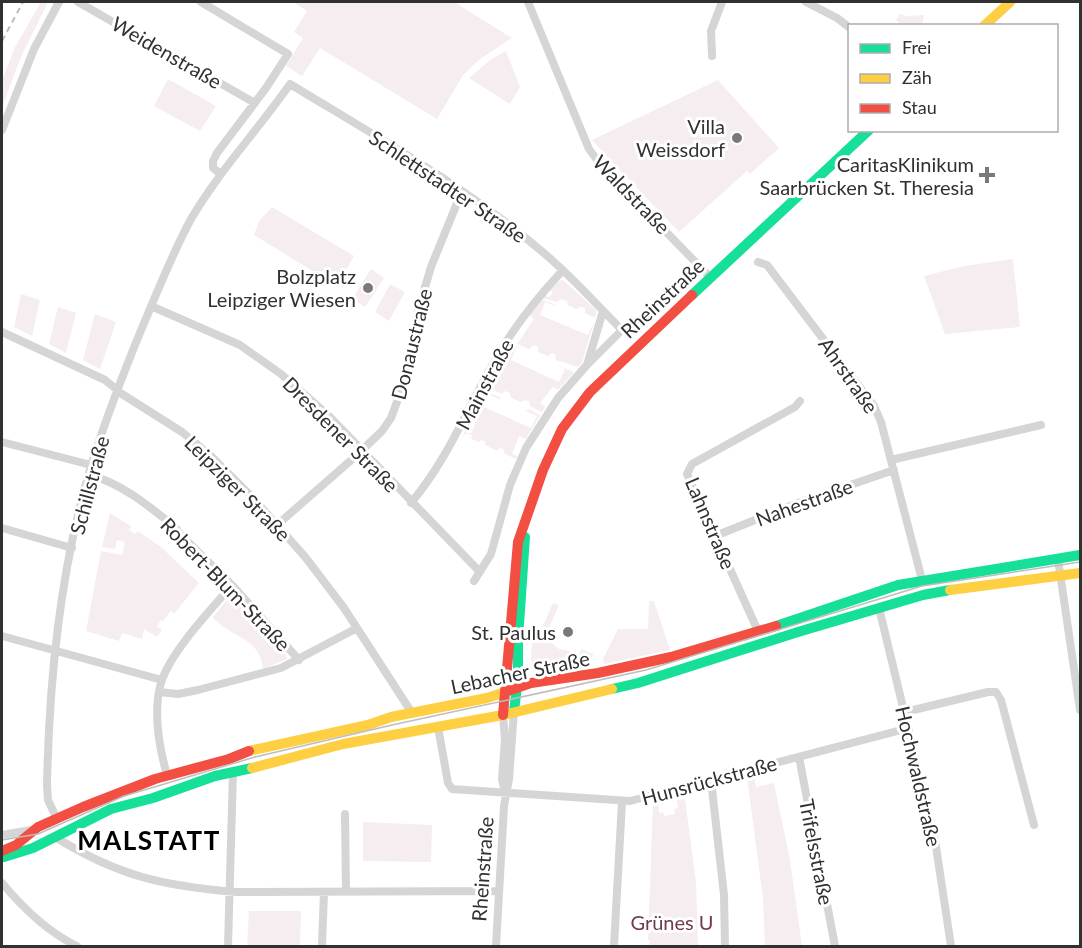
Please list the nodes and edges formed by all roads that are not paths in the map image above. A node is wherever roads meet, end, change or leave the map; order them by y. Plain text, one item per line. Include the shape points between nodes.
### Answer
1 (59, 2) edge
2 (78, 2) edge
3 (201, 2) edge
4 (528, 2) edge
5 (722, 2) edge
6 (806, 2) edge
7 (1010, 2) edge
8 (986, 24) edge
9 (848, 27) edge
10 (712, 56) dead end
11 (290, 84) joint
12 (255, 103) junction
13 (2, 130) edge
14 (867, 132) edge
15 (221, 174) junction
16 (462, 191) junction
17 (758, 261) dead end
18 (563, 270) junction
19 (710, 277) junction
20 (151, 306) junction
21 (603, 311) junction
22 (2, 332) edge
23 (587, 365) junction
24 (116, 390) junction
25 (800, 401) dead end
26 (1041, 425) dead end
27 (2, 442) edge
28 (361, 451) junction
29 (891, 460) junction
30 (92, 465) junction
31 (894, 470) junction
32 (89, 475) junction
33 (411, 502) junction
34 (278, 525) junction
35 (525, 525) junction
36 (2, 528) edge
37 (715, 536) junction
38 (72, 548) junction
39 (1080, 555) edge
40 (1058, 559) junction
41 (480, 572) junction
42 (1080, 573) edge
43 (1060, 575) junction
44 (922, 580) junction
45 (474, 581) dead end
46 (232, 585) junction
47 (879, 608) junction
48 (357, 628) junction
49 (758, 631) junction
50 (2, 636) edge
51 (56, 652) junction
52 (670, 657) junction
53 (300, 660) junction
54 (162, 680) junction
55 (650, 680) junction
56 (518, 688) junction
57 (159, 692) junction
58 (506, 692) junction
59 (1080, 710) edge
60 (514, 711) junction
61 (905, 712) junction
62 (412, 713) junction
63 (503, 715) junction
64 (438, 727) junction
65 (909, 728) junction
66 (424, 730) junction
67 (799, 757) junction
68 (233, 772) junction
69 (167, 775) junction
70 (711, 780) junction
71 (505, 793) junction
72 (622, 802) junction
73 (345, 814) dead end
74 (57, 819) junction
75 (1034, 825) dead end
76 (38, 827) junction
77 (2, 835) edge
78 (56, 837) junction
79 (2, 850) edge
80 (2, 857) edge
81 (2, 883) edge
82 (230, 891) junction
83 (346, 891) junction
84 (499, 891) junction
85 (324, 892) junction
86 (77, 946) edge
87 (228, 946) edge
88 (322, 946) edge
89 (496, 946) edge
90 (614, 946) edge
91 (725, 946) edge
92 (835, 946) edge
93 (951, 946) edge

1 - 13 street via 34,49
2 - 12 street, Weidenstraße
3 - 12 street via 288,54
4 - 19 street, Waldstraße via 589,149
5 - 10 street via 711,31
6 - 9 street
7 - 8 main road
11 - 15 street, Schillstraße
11 - 16 street, Schlettstadter Straße
12 - 15 street via 213,161 213,168
14 - 19 main road, Rheinstraße
15 - 20 street, Schillstraße via 191,219
16 - 18 street, Schlettstadter Straße
16 - 28 street, Donaustraße via 423,294 396,406 382,431
17 - 29 street, Ahrstraße via 767,265 865,391 881,422
18 - 21 street, Schlettstadter Straße
18 - 33 street, Mainstraße via 513,331 451,446
19 - 35 main road, Rheinstraße via 579,404 550,453
20 - 24 street, Schillstraße
20 - 28 street, Dresdener Straße via 254,354 320,407
21 - 23 street
21 - 23 street, Schlettstadter Straße via 620,332
22 - 24 street, Leipziger Straße via 105,380
23 - 41 street via 558,398 526,448 510,485 491,554
24 - 30 street, Schillstraße
24 - 34 street, Leipziger Straße via 201,447
25 - 37 street, Lahnstraße via 689,467 687,474
26 - 29 street
27 - 30 street
28 - 33 street, Dresdener Straße
28 - 34 street, Donaustraße
29 - 31 street, Ahrstraße
30 - 32 street, Schillstraße
31 - 37 street, Nahestraße
31 - 44 street, Ahrstraße
32 - 38 street, Schillstraße
32 - 46 street, Robert-Blum-Straße via 104,480 164,518
33 - 41 street, Dresdener Straße
34 - 48 street, Leipziger Straße
35 - 56 main road, Rheinstraße
35 - 58 main road, Rheinstraße via 516,556
36 - 38 street
37 - 49 street, Lahnstraße
38 - 51 street, Schillstraße
39 - 40 main road, Lebacher Straße
40 - 43 street
40 - 44 main road, Lebacher Straße
41 - 45 street
42 - 43 main road, Lebacher Straße
43 - 47 main road, Lebacher Straße via 939,591
43 - 59 street
44 - 49 main road, Lebacher Straße
46 - 53 street, Robert-Blum-Straße
46 - 54 street via 184,644
47 - 55 main road, Lebacher Straße
47 - 61 street, Hochwaldstraße
48 - 53 street
48 - 62 street, Leipziger Straße
49 - 52 main road, Lebacher Straße
50 - 51 street
51 - 54 street
51 - 74 street, Schillstraße via 47,786 48,800
52 - 55 main road via 648,665 645,675
52 - 56 main road, Lebacher Straße
53 - 57 street via 198,690
54 - 57 street
55 - 60 main road, Lebacher Straße
56 - 58 main road, Lebacher Straße
56 - 60 main road, Rheinstraße
57 - 69 street via 160,740
58 - 62 main road, Lebacher Straße
58 - 63 main road, Rheinstraße
60 - 63 main road, Lebacher Straße
60 - 71 street, Rheinstraße
61 - 65 street, Hochwaldstraße
61 - 75 street via 996,692
62 - 66 main road
62 - 69 main road, Lebacher Straße
63 - 64 main road, Lebacher Straße
63 - 71 street, Rheinstraße
64 - 66 main road, Lebacher Straße
64 - 71 street, Rheinstraße via 449,785 456,790
65 - 67 street, Hunsrückstraße
65 - 93 street, Hochwaldstraße via 935,840
66 - 68 main road, Lebacher Straße via 343,744
67 - 70 street, Hunsrückstraße
67 - 92 street, Trifelsstraße
68 - 78 main road, Lebacher Straße via 111,809
68 - 82 street
69 - 74 main road, Lebacher Straße
70 - 72 street, Hunsrückstraße
70 - 91 street
71 - 72 street, Hunsrückstraße
71 - 84 street, Rheinstraße
72 - 90 street
73 - 83 street
74 - 76 main road, Lebacher Straße
76 - 77 street
76 - 79 main road, Lebacher Straße via 16,845
78 - 80 main road, Lebacher Straße
78 - 82 street via 125,873 158,882
81 - 86 street via 32,915
82 - 85 street
82 - 87 street
83 - 84 street
83 - 85 street
84 - 89 street, Rheinstraße
85 - 88 street

